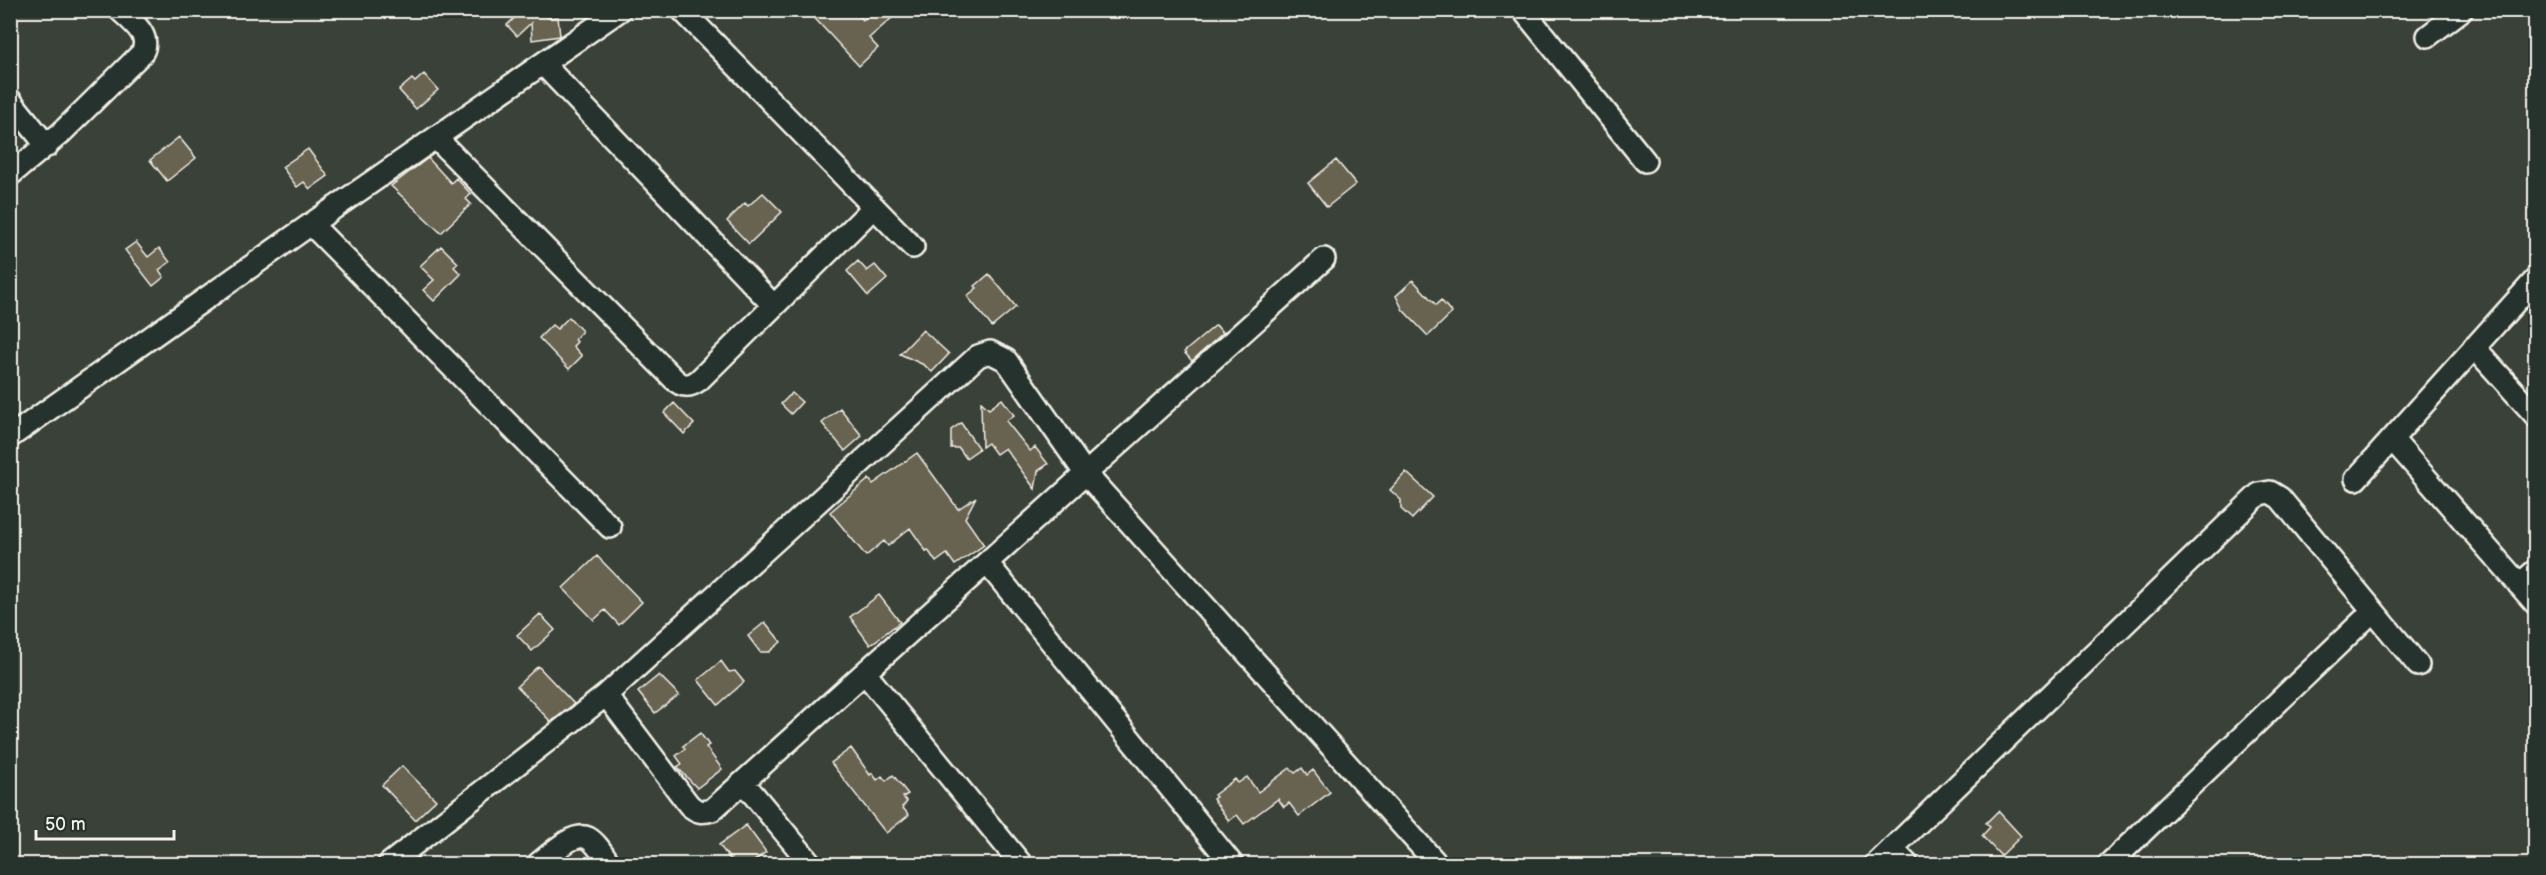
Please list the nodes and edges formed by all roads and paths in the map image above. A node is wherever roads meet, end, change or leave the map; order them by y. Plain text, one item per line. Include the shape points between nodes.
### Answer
1 (120, 10) edge
2 (620, 10) edge
3 (682, 10) edge
4 (1523, 10) edge
5 (2462, 10) edge
6 (2428, 36) dead end
7 (543, 64) junction
8 (10, 100) edge
9 (436, 138) junction
10 (47, 146) junction
11 (1645, 161) dead end
12 (10, 175) edge
13 (874, 207) junction
14 (311, 224) junction
15 (913, 247) dead end
16 (1324, 259) dead end
17 (2535, 279) edge
18 (774, 306) junction
19 (2474, 347) junction
20 (2535, 417) edge
21 (10, 437) edge
22 (2392, 439) junction
23 (1085, 473) junction
24 (2356, 478) dead end
25 (610, 527) dead end
26 (987, 562) junction
27 (2535, 570) edge
28 (2519, 585) junction
29 (2535, 604) edge
30 (2373, 611) junction
31 (2418, 665) dead end
32 (865, 674) junction
33 (606, 695) junction
34 (743, 782) junction
35 (1892, 849) junction
36 (389, 864) edge
37 (538, 864) edge
38 (610, 864) edge
39 (811, 864) edge
40 (1021, 864) edge
41 (1232, 864) edge
42 (1437, 864) edge
43 (1876, 864) edge
44 (1907, 864) edge
45 (2109, 864) edge

1 - 10 street via 143,34 145,48
2 - 7 street
3 - 13 street
4 - 11 street
5 - 6 street
7 - 9 street
7 - 18 street
8 - 10 street
9 - 14 street
9 - 18 street via 683,386 695,384
10 - 12 street
13 - 15 street
13 - 18 street
14 - 21 street
14 - 25 street
16 - 23 street
17 - 19 street
19 - 20 street
19 - 22 street
22 - 24 street
22 - 28 street
23 - 26 street
23 - 33 street via 1006,360 996,353 984,353
23 - 42 street
26 - 32 street
26 - 41 street
27 - 28 street
28 - 29 street
30 - 31 street
30 - 35 street via 2280,498 2270,492 2259,494
30 - 45 street
32 - 34 street
32 - 40 street
33 - 34 street via 696,811 712,810
33 - 36 street
34 - 39 street
35 - 43 street
35 - 44 street
37 - 38 street via 581,837 589,839

